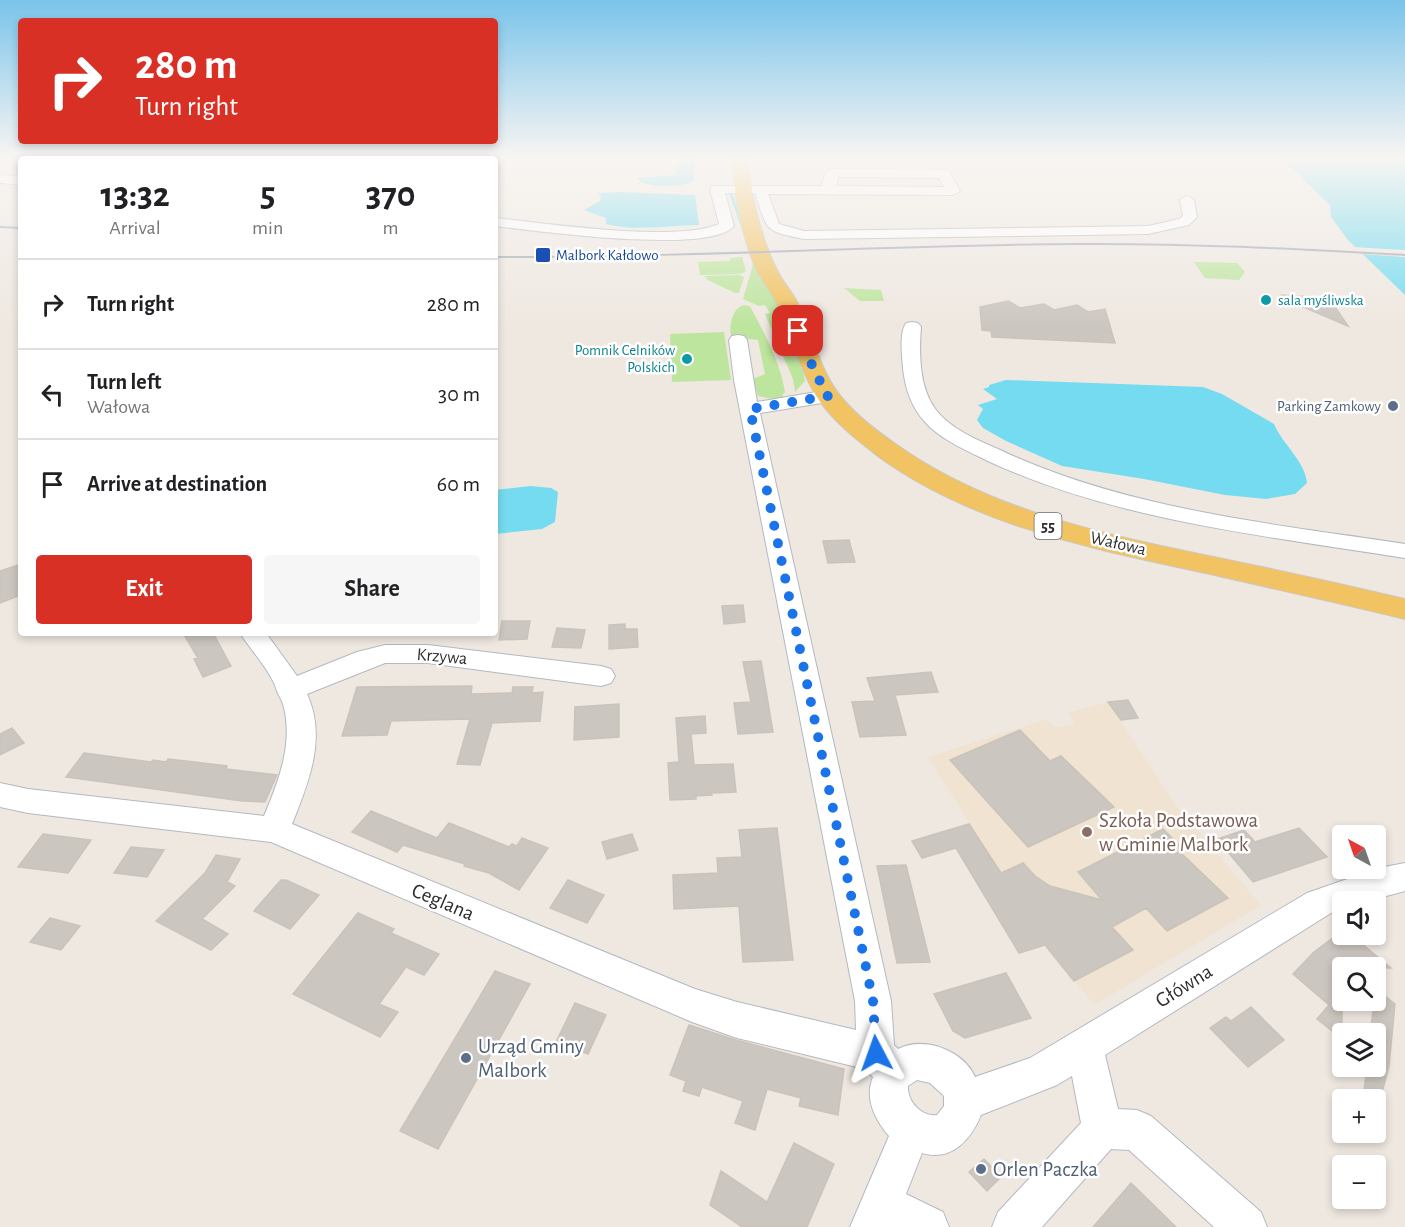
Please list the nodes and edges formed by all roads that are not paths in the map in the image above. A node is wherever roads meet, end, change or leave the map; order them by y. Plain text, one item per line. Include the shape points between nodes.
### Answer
1 (724, 213) edge
2 (749, 213) edge
3 (769, 213) edge
4 (1189, 213) edge
5 (498, 222) edge
6 (912, 327) dead end
7 (738, 340) dead end
8 (828, 396) junction
9 (750, 409) junction
10 (1405, 551) edge
11 (1405, 609) edge
12 (254, 636) edge
13 (601, 676) dead end
14 (289, 690) junction
15 (0, 795) edge
16 (274, 830) junction
17 (1405, 877) edge
18 (1084, 1048) junction
19 (885, 1063) junction
20 (964, 1100) junction
21 (1102, 1129) junction
22 (912, 1130) junction
23 (875, 1215) edge
24 (928, 1227) edge
25 (1013, 1227) edge
26 (1246, 1227) edge

1 - 5 street via 727,226 710,234 627,234
2 - 8 main road, Wałowa / 55 via 773,282 785,298
3 - 4 street via 773,226 804,235 1148,230 1184,222
6 - 10 street via 909,354 917,392 931,417 981,451 1061,484 1128,503
7 - 9 street
8 - 9 street
8 - 11 main road, Wałowa / 55 via 850,421 884,449 934,481 986,504 1107,543
9 - 19 street
12 - 14 street
13 - 14 street, Krzywa via 428,654 385,654
14 - 16 street via 297,703 302,727 301,756
15 - 16 street, Ceglana
16 - 19 street, Ceglana via 692,1005
17 - 18 street, Główna via 1319,903
18 - 20 street, Główna via 1033,1076
18 - 21 street
19 - 20 street via 935,1063 954,1078
19 - 22 street via 889,1103 902,1124
20 - 22 street via 963,1113 949,1131 925,1135
21 - 25 street
21 - 26 street via 1137,1130
22 - 23 street
23 - 24 street

